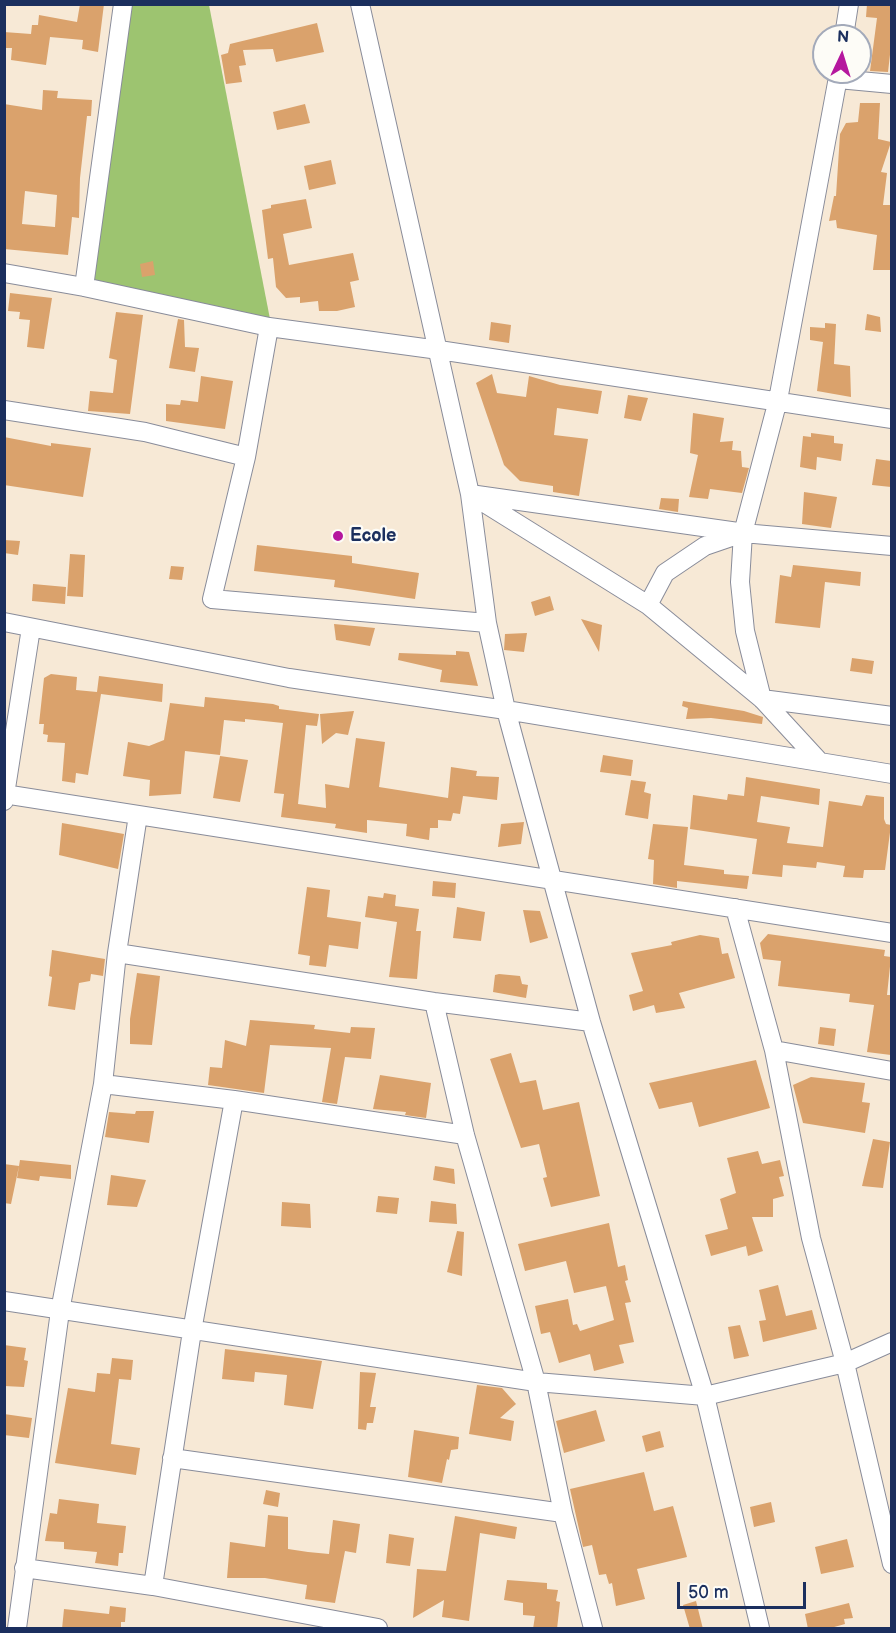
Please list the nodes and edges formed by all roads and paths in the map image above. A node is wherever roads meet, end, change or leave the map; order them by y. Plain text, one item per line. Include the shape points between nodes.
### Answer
1 (123, 4) edge
2 (360, 4) edge
3 (849, 4) edge
4 (846, 24) edge
5 (872, 81) edge
6 (837, 84) edge
7 (891, 84) edge
8 (4, 273) edge
9 (84, 287) junction
10 (269, 327) junction
11 (439, 350) junction
12 (778, 400) junction
13 (4, 410) edge
14 (891, 418) edge
15 (246, 458) junction
16 (470, 494) junction
17 (742, 533) junction
18 (891, 546) edge
19 (648, 605) junction
20 (4, 622) edge
21 (487, 623) junction
22 (30, 628) junction
23 (762, 699) junction
24 (506, 710) junction
25 (891, 716) edge
26 (820, 762) junction
27 (891, 774) edge
28 (5, 797) edge
29 (138, 815) junction
30 (555, 880) junction
31 (735, 909) junction
32 (891, 928) edge
33 (117, 953) junction
34 (434, 1002) junction
35 (591, 1022) junction
36 (774, 1050) junction
37 (891, 1071) edge
38 (103, 1084) junction
39 (234, 1100) junction
40 (465, 1136) junction
41 (4, 1301) edge
42 (60, 1311) junction
43 (192, 1331) junction
44 (891, 1342) edge
45 (845, 1363) junction
46 (536, 1382) junction
47 (705, 1396) junction
48 (172, 1458) junction
49 (885, 1505) edge
50 (563, 1513) junction
51 (891, 1564) edge
52 (24, 1568) junction
53 (153, 1586) junction
54 (17, 1629) edge
55 (378, 1629) edge
56 (593, 1629) edge
57 (760, 1629) edge

1 - 9 street
2 - 11 street
3 - 4 street
5 - 7 street
6 - 12 street
8 - 9 street
9 - 10 street
10 - 11 street
10 - 15 street
11 - 12 street
11 - 16 street
12 - 14 street
12 - 17 street
13 - 15 street via 145,432
15 - 21 street via 212,599
16 - 17 street
16 - 19 street
16 - 21 street
17 - 18 street
17 - 19 street via 705,546 665,573
17 - 23 street via 740,582 745,631
19 - 23 street
20 - 22 street
21 - 24 street
22 - 24 street via 289,678
22 - 28 street
23 - 25 street
23 - 26 street
24 - 26 street
24 - 30 street
26 - 27 street
28 - 29 street
29 - 30 street
29 - 33 street
30 - 31 street
30 - 35 street
31 - 32 street
31 - 36 street
33 - 34 street
33 - 38 street
34 - 35 street
34 - 40 street
35 - 47 street
36 - 37 street
36 - 45 street via 812,1238
38 - 39 street
38 - 42 street
39 - 40 street
39 - 43 street
40 - 46 street
41 - 42 street
42 - 43 street
42 - 52 street
43 - 46 street
43 - 48 street
44 - 45 street
45 - 47 street
45 - 49 street
46 - 47 street
46 - 50 street
47 - 57 street
48 - 50 street
48 - 53 street
49 - 51 street
50 - 56 street
52 - 53 street
52 - 54 street
53 - 55 street

